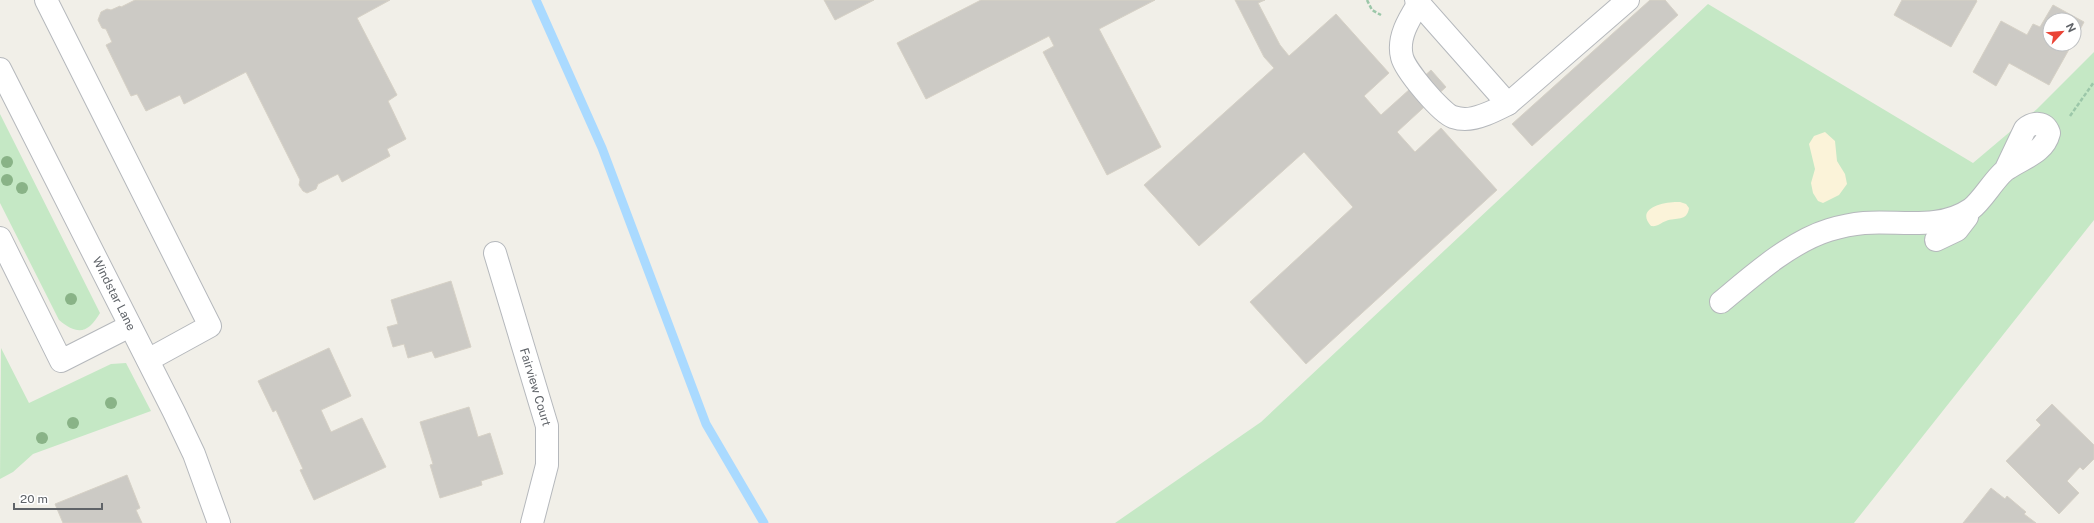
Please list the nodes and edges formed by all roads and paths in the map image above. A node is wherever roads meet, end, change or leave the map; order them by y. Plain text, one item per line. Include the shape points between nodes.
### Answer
1 (46, 0) edge
2 (1367, 0) edge
3 (1628, 0) edge
4 (1417, 1) edge
5 (1385, 17) dead end
6 (0, 69) edge
7 (2094, 82) edge
8 (1508, 104) junction
9 (2050, 133) joint
10 (1971, 209) junction
11 (0, 238) edge
12 (1936, 240) dead end
13 (495, 253) dead end
14 (1721, 302) dead end
15 (130, 326) junction
16 (148, 360) junction
17 (219, 523) edge
18 (532, 523) edge

1 - 16 street via 210,326
2 - 5 path via 1372,10
3 - 8 street
4 - 8 street
4 - 8 street via 1406,26 1402,57 1407,70 1428,94 1452,117 1466,119
6 - 15 street, Windstar Lane
7 - 9 path via 2069,118
9 - 10 street via 2039,150 2006,169
10 - 12 street via 1957,230
10 - 14 street via 1947,220 1864,223 1828,231 1799,244 1773,261
11 - 15 street via 61,361
13 - 18 street, Fairview Court via 547,426 547,465
15 - 16 street, Windstar Lane
16 - 17 street, Windstar Lane via 194,454

